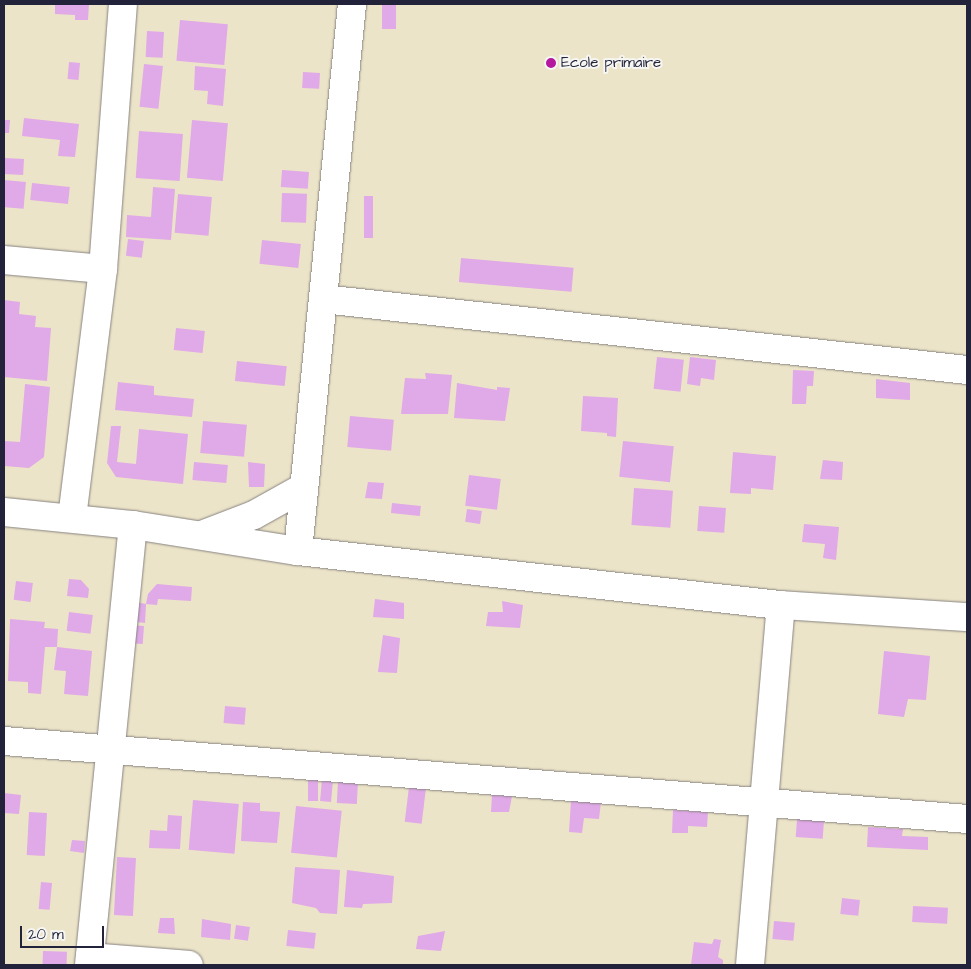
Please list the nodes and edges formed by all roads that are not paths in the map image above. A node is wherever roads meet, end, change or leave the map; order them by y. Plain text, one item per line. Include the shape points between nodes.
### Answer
1 (123, 4) edge
2 (352, 4) edge
3 (4, 260) edge
4 (103, 269) junction
5 (323, 300) junction
6 (967, 370) edge
7 (304, 487) junction
8 (4, 512) edge
9 (72, 518) junction
10 (133, 525) junction
11 (200, 535) junction
12 (298, 550) junction
13 (781, 605) junction
14 (967, 617) edge
15 (4, 741) edge
16 (112, 748) junction
17 (766, 804) junction
18 (967, 818) edge
19 (90, 961) edge
20 (188, 965) edge
21 (750, 965) edge

1 - 4 street
2 - 5 street
3 - 4 street
4 - 9 street
5 - 6 street
5 - 7 street
7 - 11 street via 254,516
7 - 12 street
8 - 9 street
9 - 10 street
10 - 11 street
10 - 16 street
11 - 12 street
12 - 13 street
13 - 14 street
13 - 17 street
15 - 16 street
16 - 17 street
16 - 19 street
17 - 18 street
17 - 21 street
19 - 20 street

